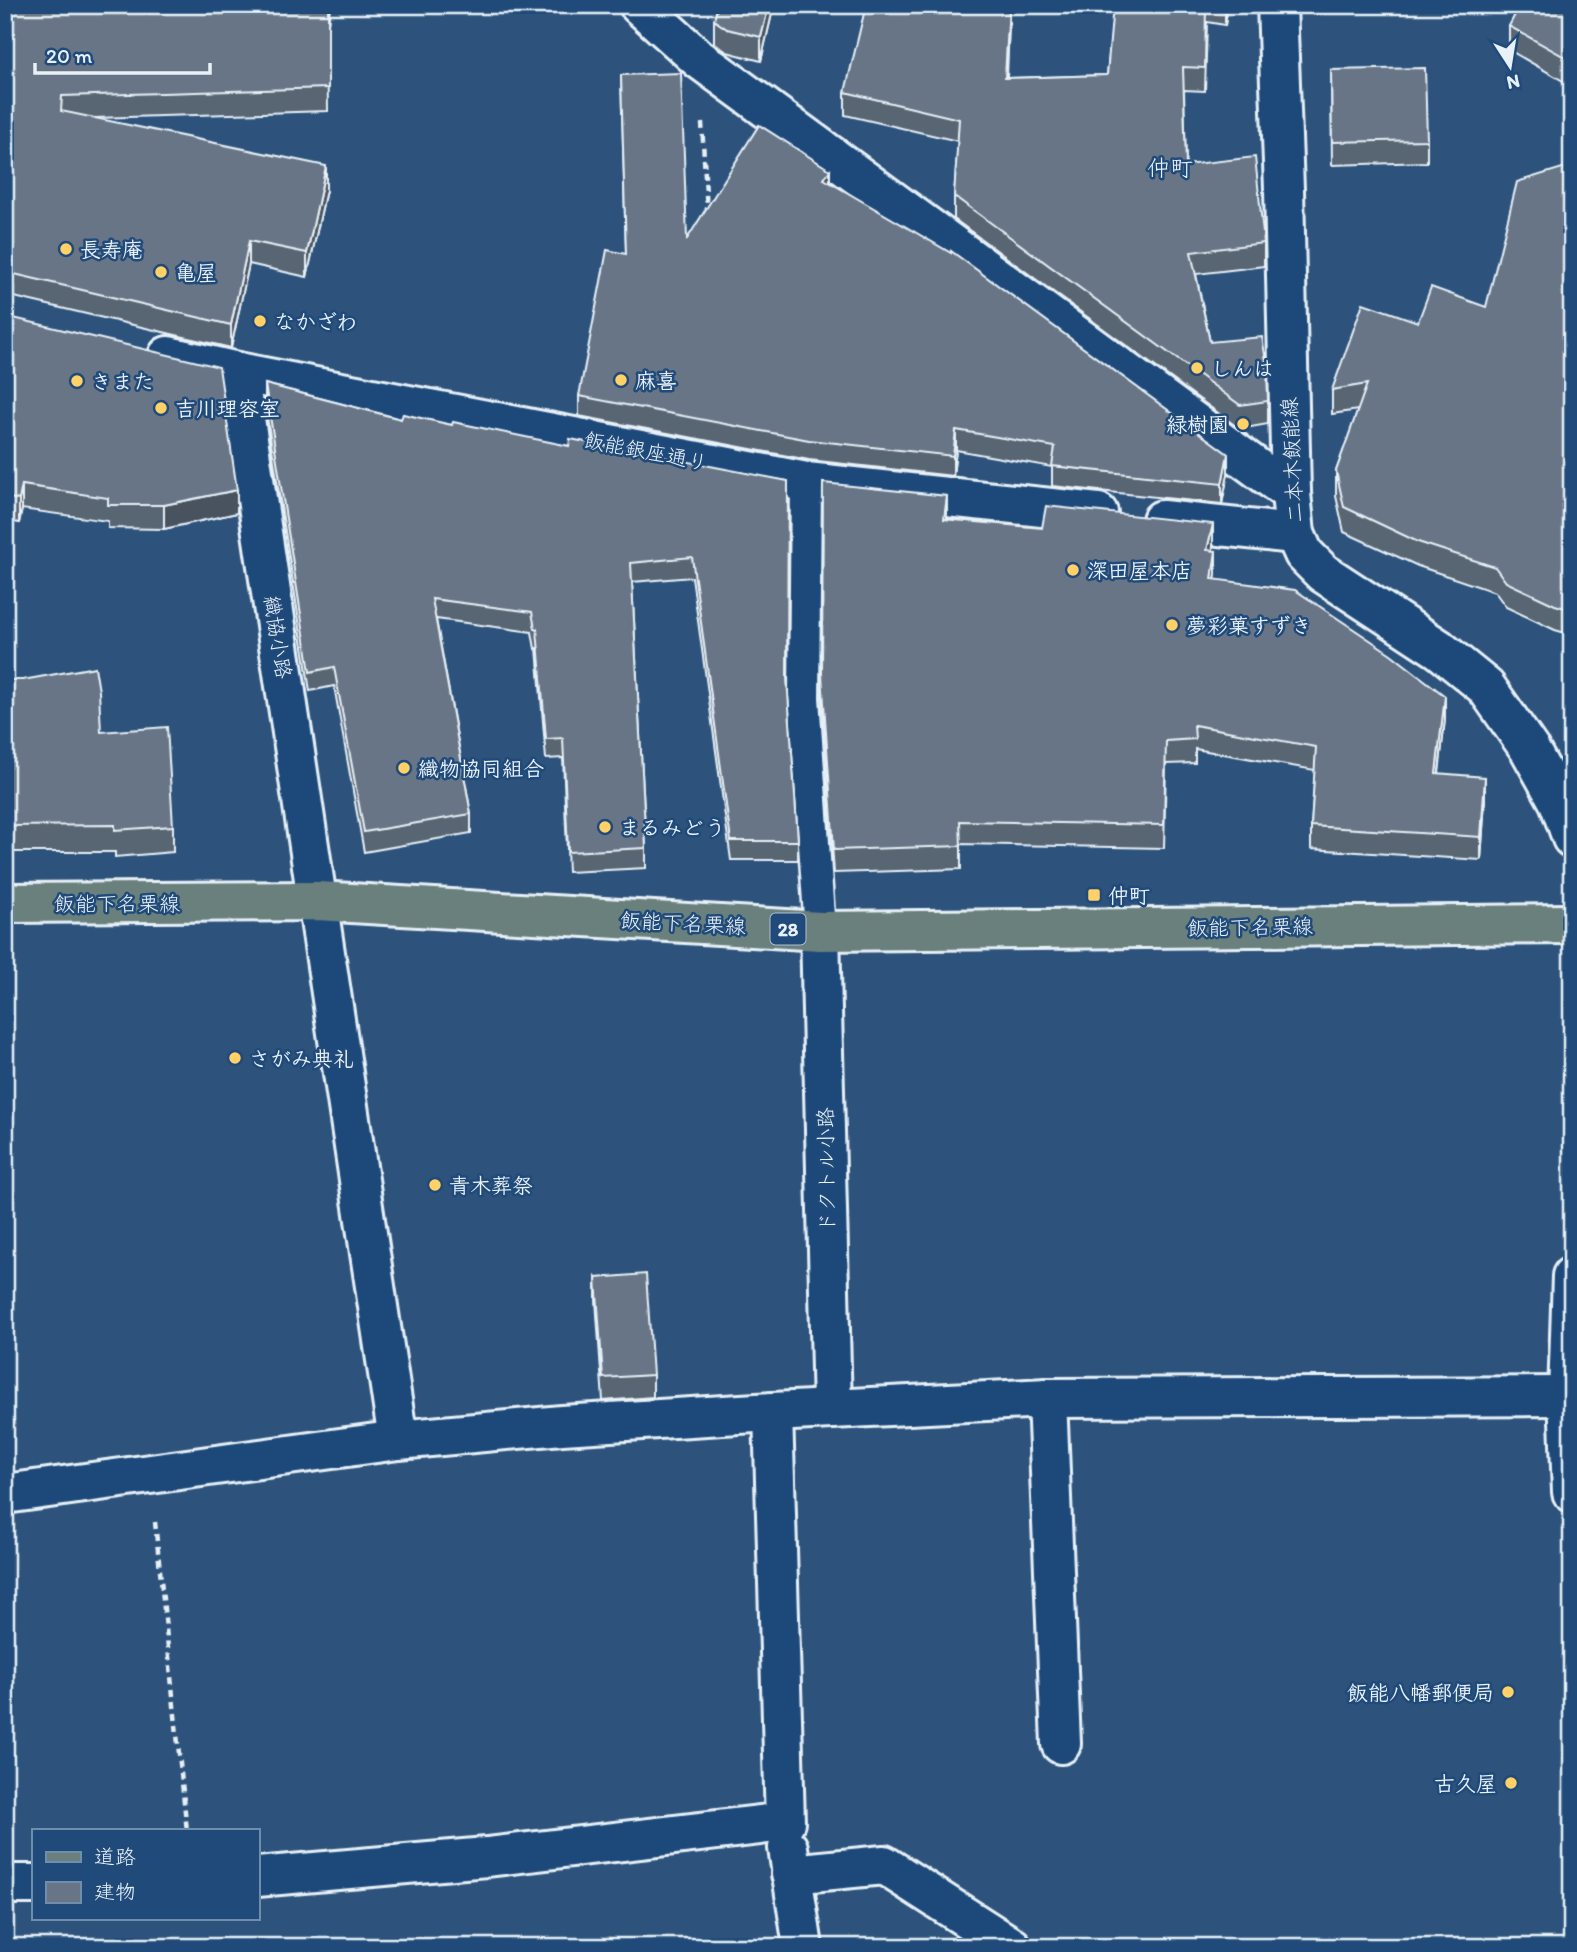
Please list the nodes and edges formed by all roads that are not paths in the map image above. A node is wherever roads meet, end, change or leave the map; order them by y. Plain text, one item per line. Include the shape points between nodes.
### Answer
1 (639, 5) edge
2 (1277, 5) edge
3 (135, 348) edge
4 (238, 372) junction
5 (806, 482) junction
6 (1291, 493) junction
7 (1295, 534) junction
8 (1572, 838) edge
9 (318, 901) junction
10 (5, 903) edge
11 (1572, 923) edge
12 (820, 931) junction
13 (1572, 1276) edge
14 (1047, 1398) junction
15 (832, 1409) junction
16 (772, 1412) junction
17 (1570, 1415) edge
18 (398, 1440) junction
19 (1572, 1492) edge
20 (5, 1494) edge
21 (1061, 1744) dead end
22 (785, 1822) junction
23 (791, 1874) junction
24 (259, 1877) edge
25 (5, 1884) edge
26 (32, 1884) edge
27 (803, 1947) edge
28 (1012, 1947) edge

1 - 6 street via 699,59
2 - 6 street, 二本木飯能線
3 - 4 street, 飯能銀座通り
4 - 5 street, 飯能銀座通り
4 - 9 street, 織協小路
5 - 7 street, 飯能銀座通り
5 - 12 lane via 804,698
6 - 7 street, 二本木飯能線
7 - 8 street, 二本木飯能線 via 1304,554 1323,573 1439,649 1486,687 1530,750 1559,802
9 - 10 main road, 飯能下名栗線 / 28
9 - 12 main road, 飯能下名栗線 / 28
9 - 18 street, 織協小路
11 - 12 main road, 飯能下名栗線 / 28
12 - 15 street, ドクトル小路
13 - 17 street
14 - 15 street
14 - 17 street
14 - 21 street
15 - 16 street
16 - 18 street
16 - 22 street
17 - 19 street
18 - 20 street
22 - 23 street
22 - 24 street via 487,1857
23 - 27 street
23 - 28 street via 884,1865
25 - 26 street

